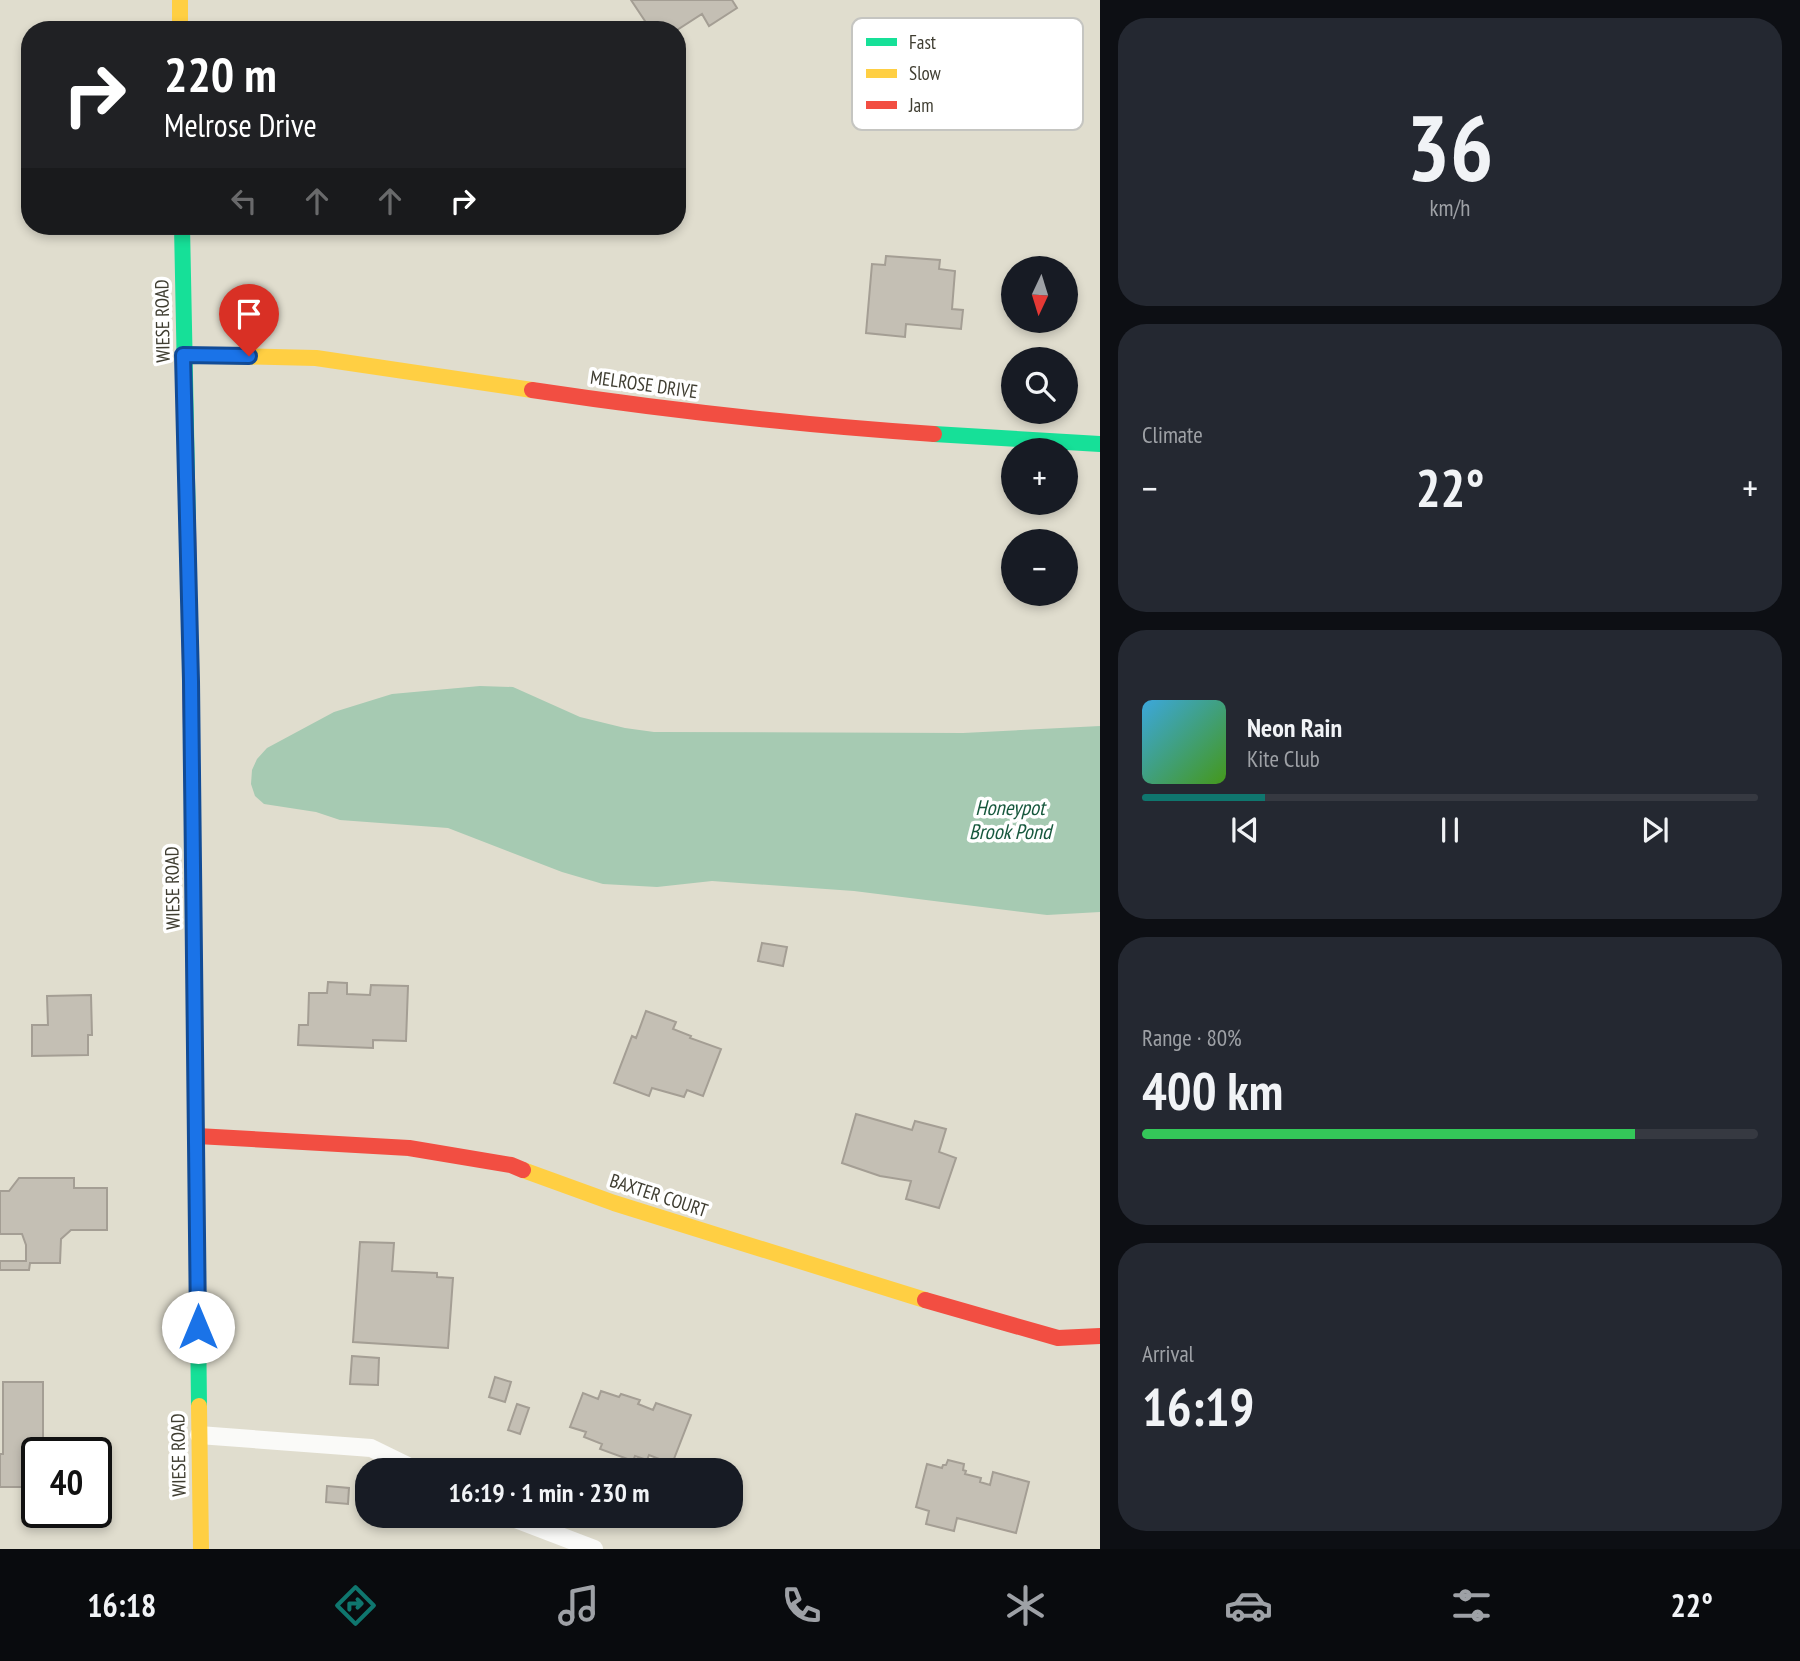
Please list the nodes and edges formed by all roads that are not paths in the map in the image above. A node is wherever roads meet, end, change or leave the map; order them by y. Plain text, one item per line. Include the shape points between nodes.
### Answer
1 (180, 0) edge
2 (180, 21) edge
3 (182, 235) edge
4 (183, 355) junction
5 (1100, 444) edge
6 (197, 1136) junction
7 (1100, 1336) edge
8 (199, 1435) junction
9 (392, 1458) edge
10 (539, 1528) edge
11 (201, 1549) edge
12 (594, 1549) edge

1 - 2 street
3 - 4 street, WIESE ROAD
4 - 5 street, MELROSE DRIVE via 316,358 735,418
4 - 6 street, WIESE ROAD
6 - 7 street, BAXTER COURT via 409,1148 511,1166 895,1292 1058,1338
6 - 8 street, WIESE ROAD
8 - 9 lane via 372,1448
8 - 11 street, WIESE ROAD
10 - 12 lane

